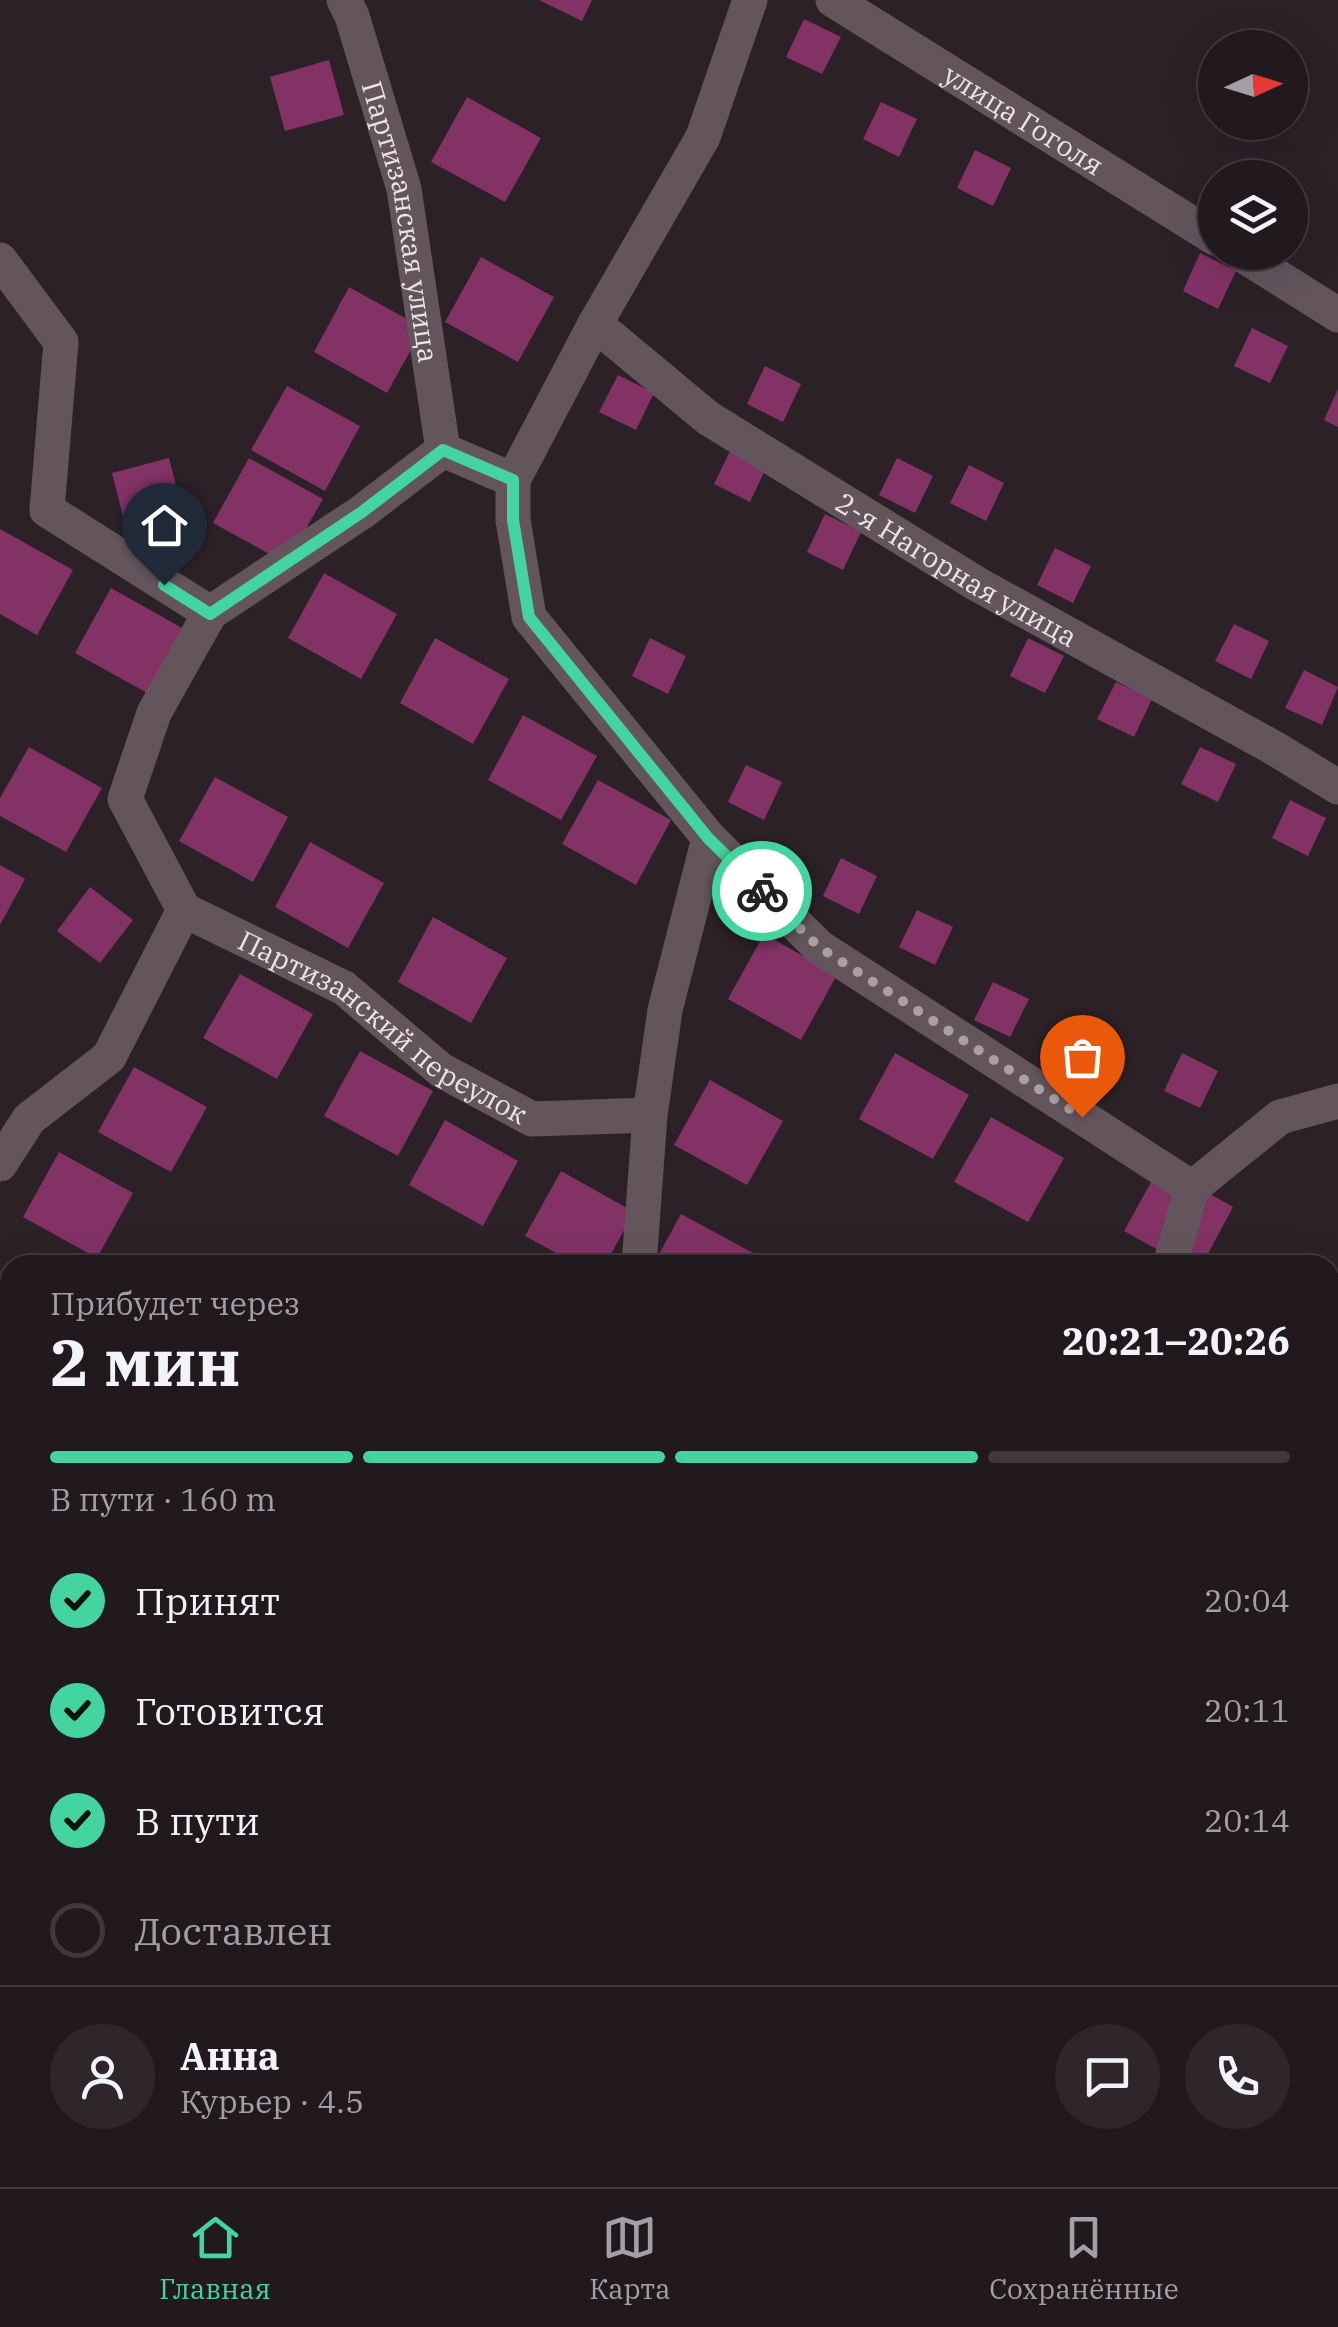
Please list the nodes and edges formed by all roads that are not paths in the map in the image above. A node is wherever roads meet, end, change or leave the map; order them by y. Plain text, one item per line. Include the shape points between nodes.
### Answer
1 (344, 0) edge
2 (750, 0) edge
3 (833, 0) edge
4 (1198, 227) edge
5 (0, 260) edge
6 (1267, 270) edge
7 (1338, 315) edge
8 (594, 324) junction
9 (443, 450) junction
10 (513, 480) junction
11 (210, 614) junction
12 (1338, 787) edge
13 (708, 838) junction
14 (184, 910) junction
15 (1338, 1101) edge
16 (650, 1115) junction
17 (0, 1164) edge
18 (1192, 1188) junction
19 (639, 1255) edge
20 (1173, 1255) edge

1 - 9 street, Партизанская улица via 404,189
2 - 8 street via 703,137
3 - 4 street, улица Гоголя
5 - 11 street via 61,342 47,510
6 - 7 street
8 - 10 street
8 - 12 street, 2-я Нагорная улица via 708,418 978,584
9 - 10 street
9 - 11 street
10 - 13 street via 529,617
11 - 14 street via 154,713 125,799
13 - 16 street via 665,1010
13 - 18 street via 819,947
14 - 16 street, Партизанский переулок via 344,988 442,1070 532,1119
14 - 17 street via 109,1057 29,1119
15 - 18 street via 1280,1117
16 - 19 street
18 - 20 street

